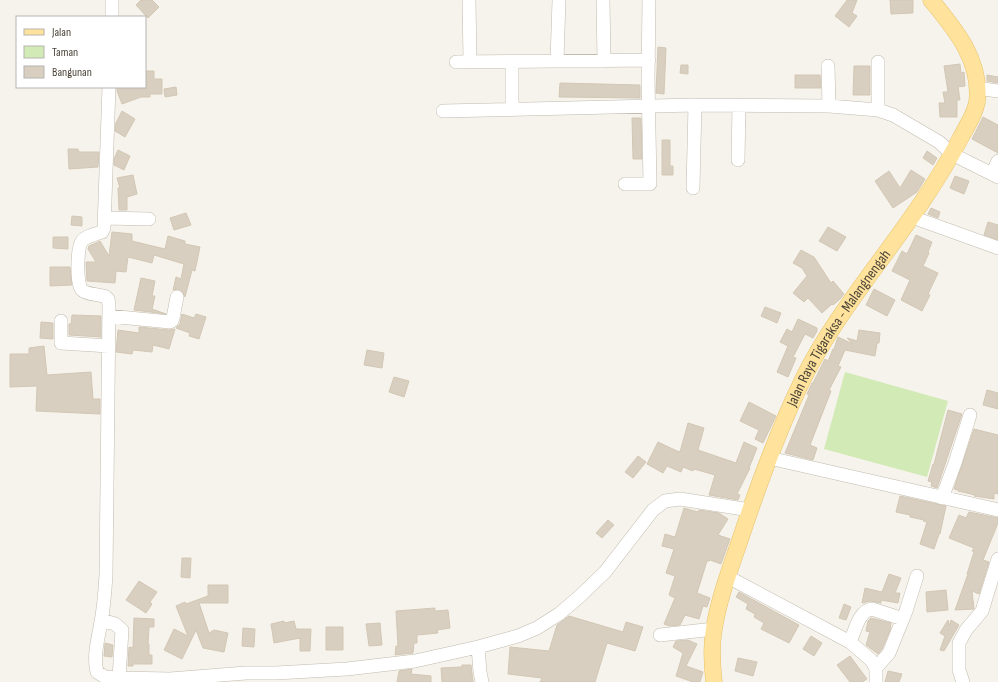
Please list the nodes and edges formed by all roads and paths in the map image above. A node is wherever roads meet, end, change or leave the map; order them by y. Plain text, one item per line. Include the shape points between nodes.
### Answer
1 (112, 0) edge
2 (469, 0) edge
3 (559, 0) edge
4 (603, 0) edge
5 (649, 0) edge
6 (932, 0) edge
7 (112, 16) edge
8 (649, 60) junction
9 (557, 61) junction
10 (604, 61) junction
11 (456, 62) dead end
12 (470, 62) junction
13 (512, 62) junction
14 (878, 62) dead end
15 (828, 66) dead end
16 (109, 88) edge
17 (977, 88) junction
18 (998, 91) edge
19 (695, 105) junction
20 (649, 106) junction
21 (739, 106) junction
22 (829, 106) junction
23 (512, 109) junction
24 (878, 110) junction
25 (443, 111) dead end
26 (952, 154) junction
27 (738, 160) dead end
28 (998, 161) edge
29 (995, 176) edge
30 (625, 184) dead end
31 (692, 188) dead end
32 (912, 217) junction
33 (105, 218) junction
34 (149, 219) dead end
35 (998, 248) edge
36 (177, 297) dead end
37 (109, 316) junction
38 (61, 321) dead end
39 (109, 346) junction
40 (970, 415) dead end
41 (769, 458) junction
42 (942, 498) junction
43 (750, 510) junction
44 (998, 510) edge
45 (998, 559) edge
46 (916, 576) dead end
47 (728, 577) junction
48 (903, 619) junction
49 (101, 620) junction
50 (714, 629) junction
51 (660, 635) dead end
52 (850, 642) junction
53 (478, 647) junction
54 (876, 668) junction
55 (277, 677) edge
56 (119, 678) junction
57 (200, 679) edge
58 (482, 682) edge
59 (714, 682) edge
60 (876, 682) edge
61 (963, 682) edge

1 - 7 street
2 - 12 street
3 - 9 street
4 - 10 street
5 - 8 street
6 - 17 main road, Jalan Raya Tigaraksa - Malangnengah via 966,46
8 - 10 street
8 - 20 street
9 - 10 street
9 - 13 street
11 - 12 street
12 - 13 street
13 - 23 street
14 - 24 street
15 - 22 street
16 - 33 street
17 - 18 street
17 - 26 main road, Jalan Raya Tigaraksa - Malangnengah via 974,112
19 - 20 street
19 - 21 street
19 - 31 street
20 - 23 street
20 - 30 street via 650,184
21 - 22 street
21 - 27 street
22 - 24 street
23 - 25 street
24 - 26 street via 893,114 920,130
26 - 29 street
26 - 32 main road, Jalan Raya Tigaraksa - Malangnengah
28 - 29 street
32 - 35 street
32 - 41 main road, Jalan Raya Tigaraksa - Malangnengah via 829,332 805,376
33 - 34 street
33 - 37 street via 102,232 86,237 80,245 78,270 81,289 108,299
36 - 37 street via 170,322
37 - 39 street
38 - 39 street via 62,343
39 - 49 street via 106,575
40 - 42 street via 956,463
41 - 42 street
41 - 43 main road, Jalan Raya Tigaraksa - Malangnengah
42 - 44 street
43 - 47 main road, Jalan Raya Tigaraksa - Malangnengah
43 - 53 street via 680,500 665,501 653,510 605,572 559,614 518,636
45 - 61 street via 982,610 959,643 958,670
46 - 48 street
47 - 50 main road, Jalan Raya Tigaraksa - Malangnengah
47 - 52 street
48 - 52 street via 868,609 863,613
48 - 54 street via 889,653
49 - 56 street via 115,624 122,630
49 - 56 street via 95,653 97,672
50 - 51 street
50 - 59 main road, Jalan Raya Tigaraksa - Malangnengah
52 - 54 street via 871,660
53 - 55 street via 415,661
53 - 58 street
54 - 60 street
55 - 57 street via 246,673
56 - 57 street

